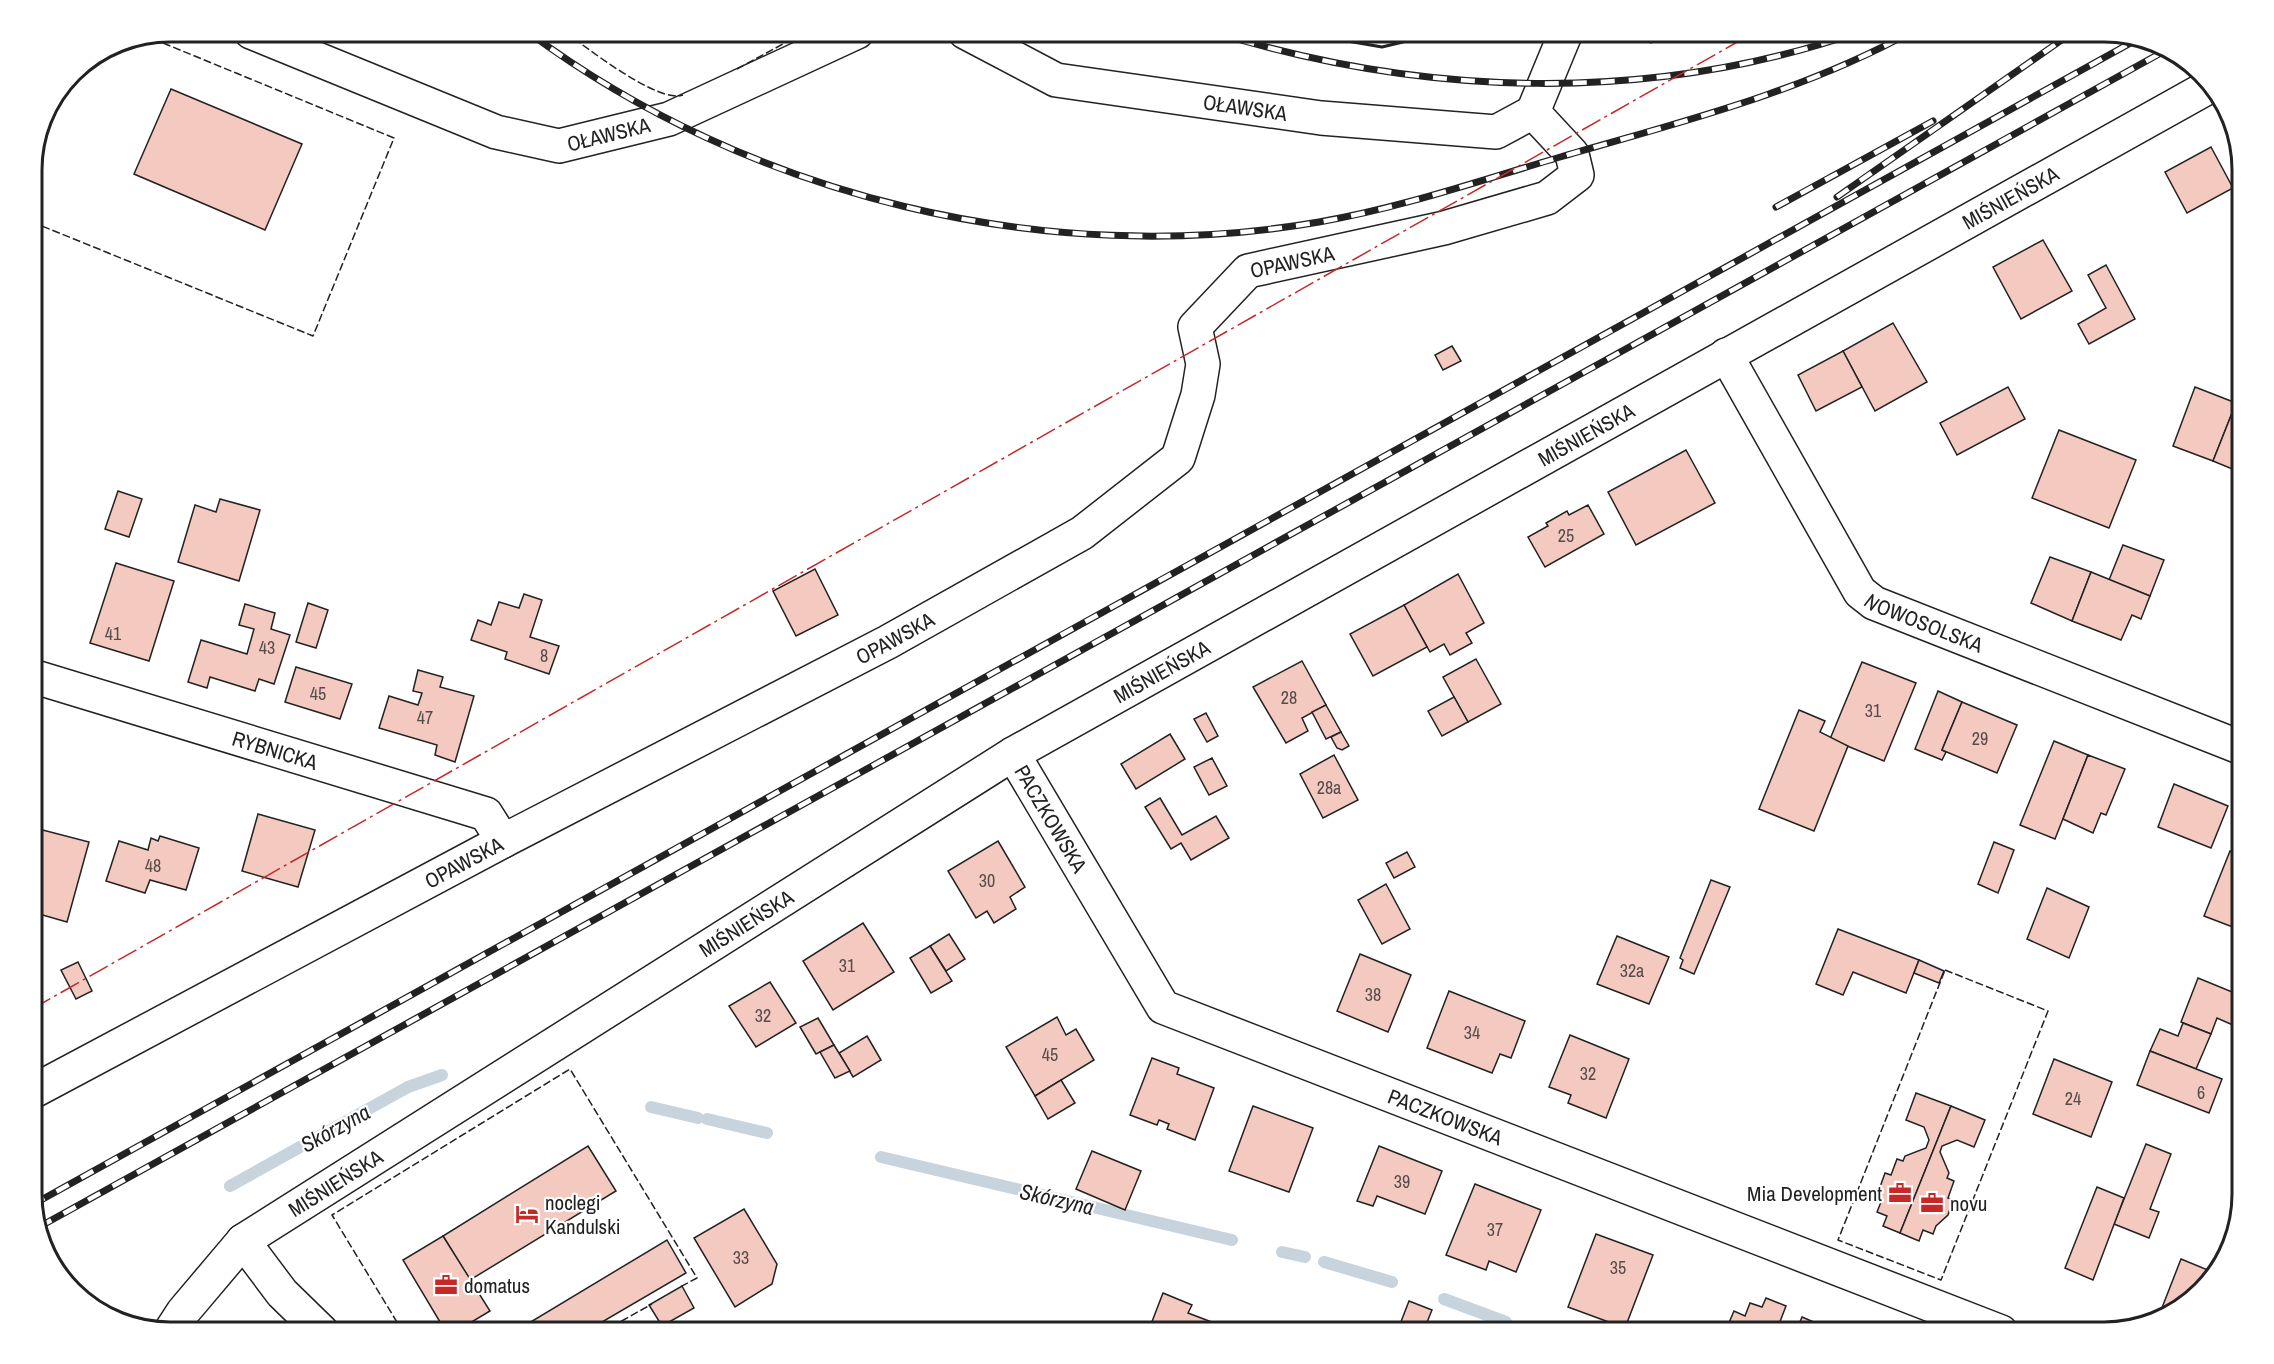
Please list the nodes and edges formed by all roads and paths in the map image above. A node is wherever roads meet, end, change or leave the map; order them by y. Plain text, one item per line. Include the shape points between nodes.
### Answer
1 (276, 42) edge
2 (835, 42) edge
3 (984, 42) edge
4 (1562, 42) edge
5 (2204, 89) edge
6 (1533, 112) junction
7 (1725, 355) junction
8 (42, 679) edge
9 (2232, 744) edge
10 (1013, 754) junction
11 (503, 841) junction
12 (42, 1087) edge
13 (243, 1241) junction
14 (176, 1322) edge
15 (312, 1322) edge
16 (1975, 1322) edge

1 - 2 street, OŁAWSKA via 496,132 559,146 669,118
3 - 6 street, OŁAWSKA via 1056,80 1321,118 1496,132
4 - 6 street
5 - 7 street, MIŚNIEŃSKA
6 - 11 street, OPAWSKA via 1572,154 1577,176 1547,198 1444,228 1248,271 1195,327 1203,364 1198,395 1178,458 1082,533 888,642
7 - 9 street, NOWOSOLSKA via 1860,592 1874,603
7 - 10 street, MIŚNIEŃSKA
8 - 11 street, RYBNICKA via 486,814
10 - 13 street, MIŚNIEŃSKA
10 - 16 street, PACZKOWSKA via 1163,1007
11 - 12 street, OPAWSKA
13 - 14 street, MIŚNIEŃSKA
13 - 15 street via 282,1293

